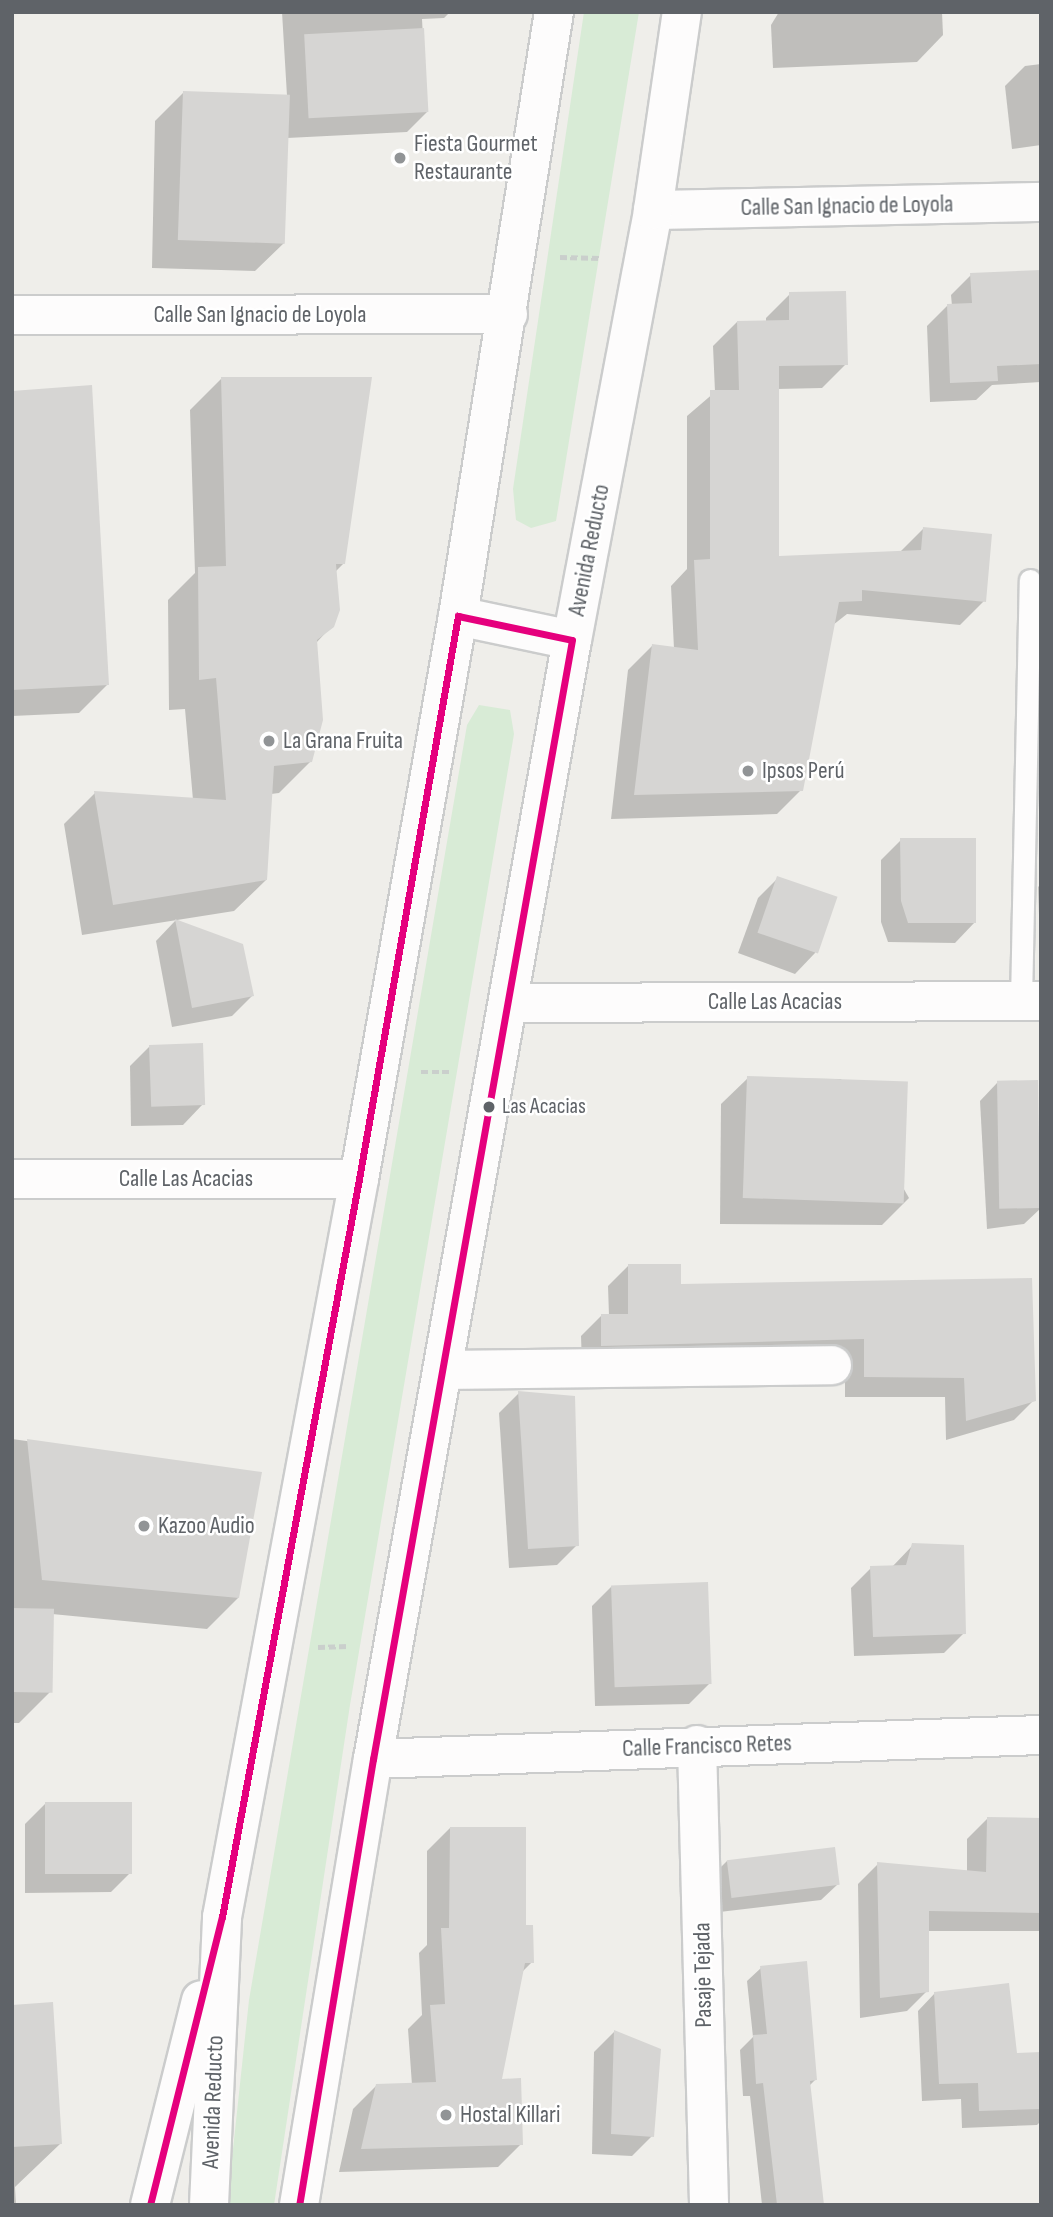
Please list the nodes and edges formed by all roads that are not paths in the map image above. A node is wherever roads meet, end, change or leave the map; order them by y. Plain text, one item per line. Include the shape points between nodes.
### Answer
1 (554, 12) edge
2 (682, 12) edge
3 (1041, 202) edge
4 (653, 210) junction
5 (508, 314) junction
6 (12, 315) edge
7 (1030, 580) dead end
8 (458, 617) junction
9 (572, 640) junction
10 (1031, 1001) edge
11 (508, 1003) junction
12 (12, 1179) edge
13 (359, 1179) junction
14 (832, 1365) dead end
15 (443, 1370) junction
16 (1041, 1735) edge
17 (697, 1745) junction
18 (373, 1759) junction
19 (222, 1917) junction
20 (150, 2205) edge
21 (209, 2205) edge
22 (299, 2205) edge
23 (709, 2205) edge

1 - 5 main road, Avenida Reducto
2 - 4 main road, Avenida Reducto
3 - 4 main road, Calle San Ignacio de Loyola
4 - 9 main road, Avenida Reducto
5 - 6 main road, Calle San Ignacio de Loyola
5 - 8 main road, Avenida Reducto
7 - 10 lane
8 - 9 main road
8 - 13 main road, Avenida Reducto
9 - 11 main road, Avenida Reducto
10 - 11 main road, Calle Las Acacias
11 - 15 main road, Avenida Reducto
12 - 13 main road, Calle Las Acacias
13 - 19 main road, Avenida Reducto
14 - 15 main road
15 - 18 main road, Avenida Reducto
16 - 17 main road, Calle Francisco Retes
17 - 18 main road, Calle Francisco Retes
17 - 23 main road, Pasaje Tejada
18 - 22 main road, Avenida Reducto
19 - 20 main road
19 - 21 main road, Avenida Reducto

